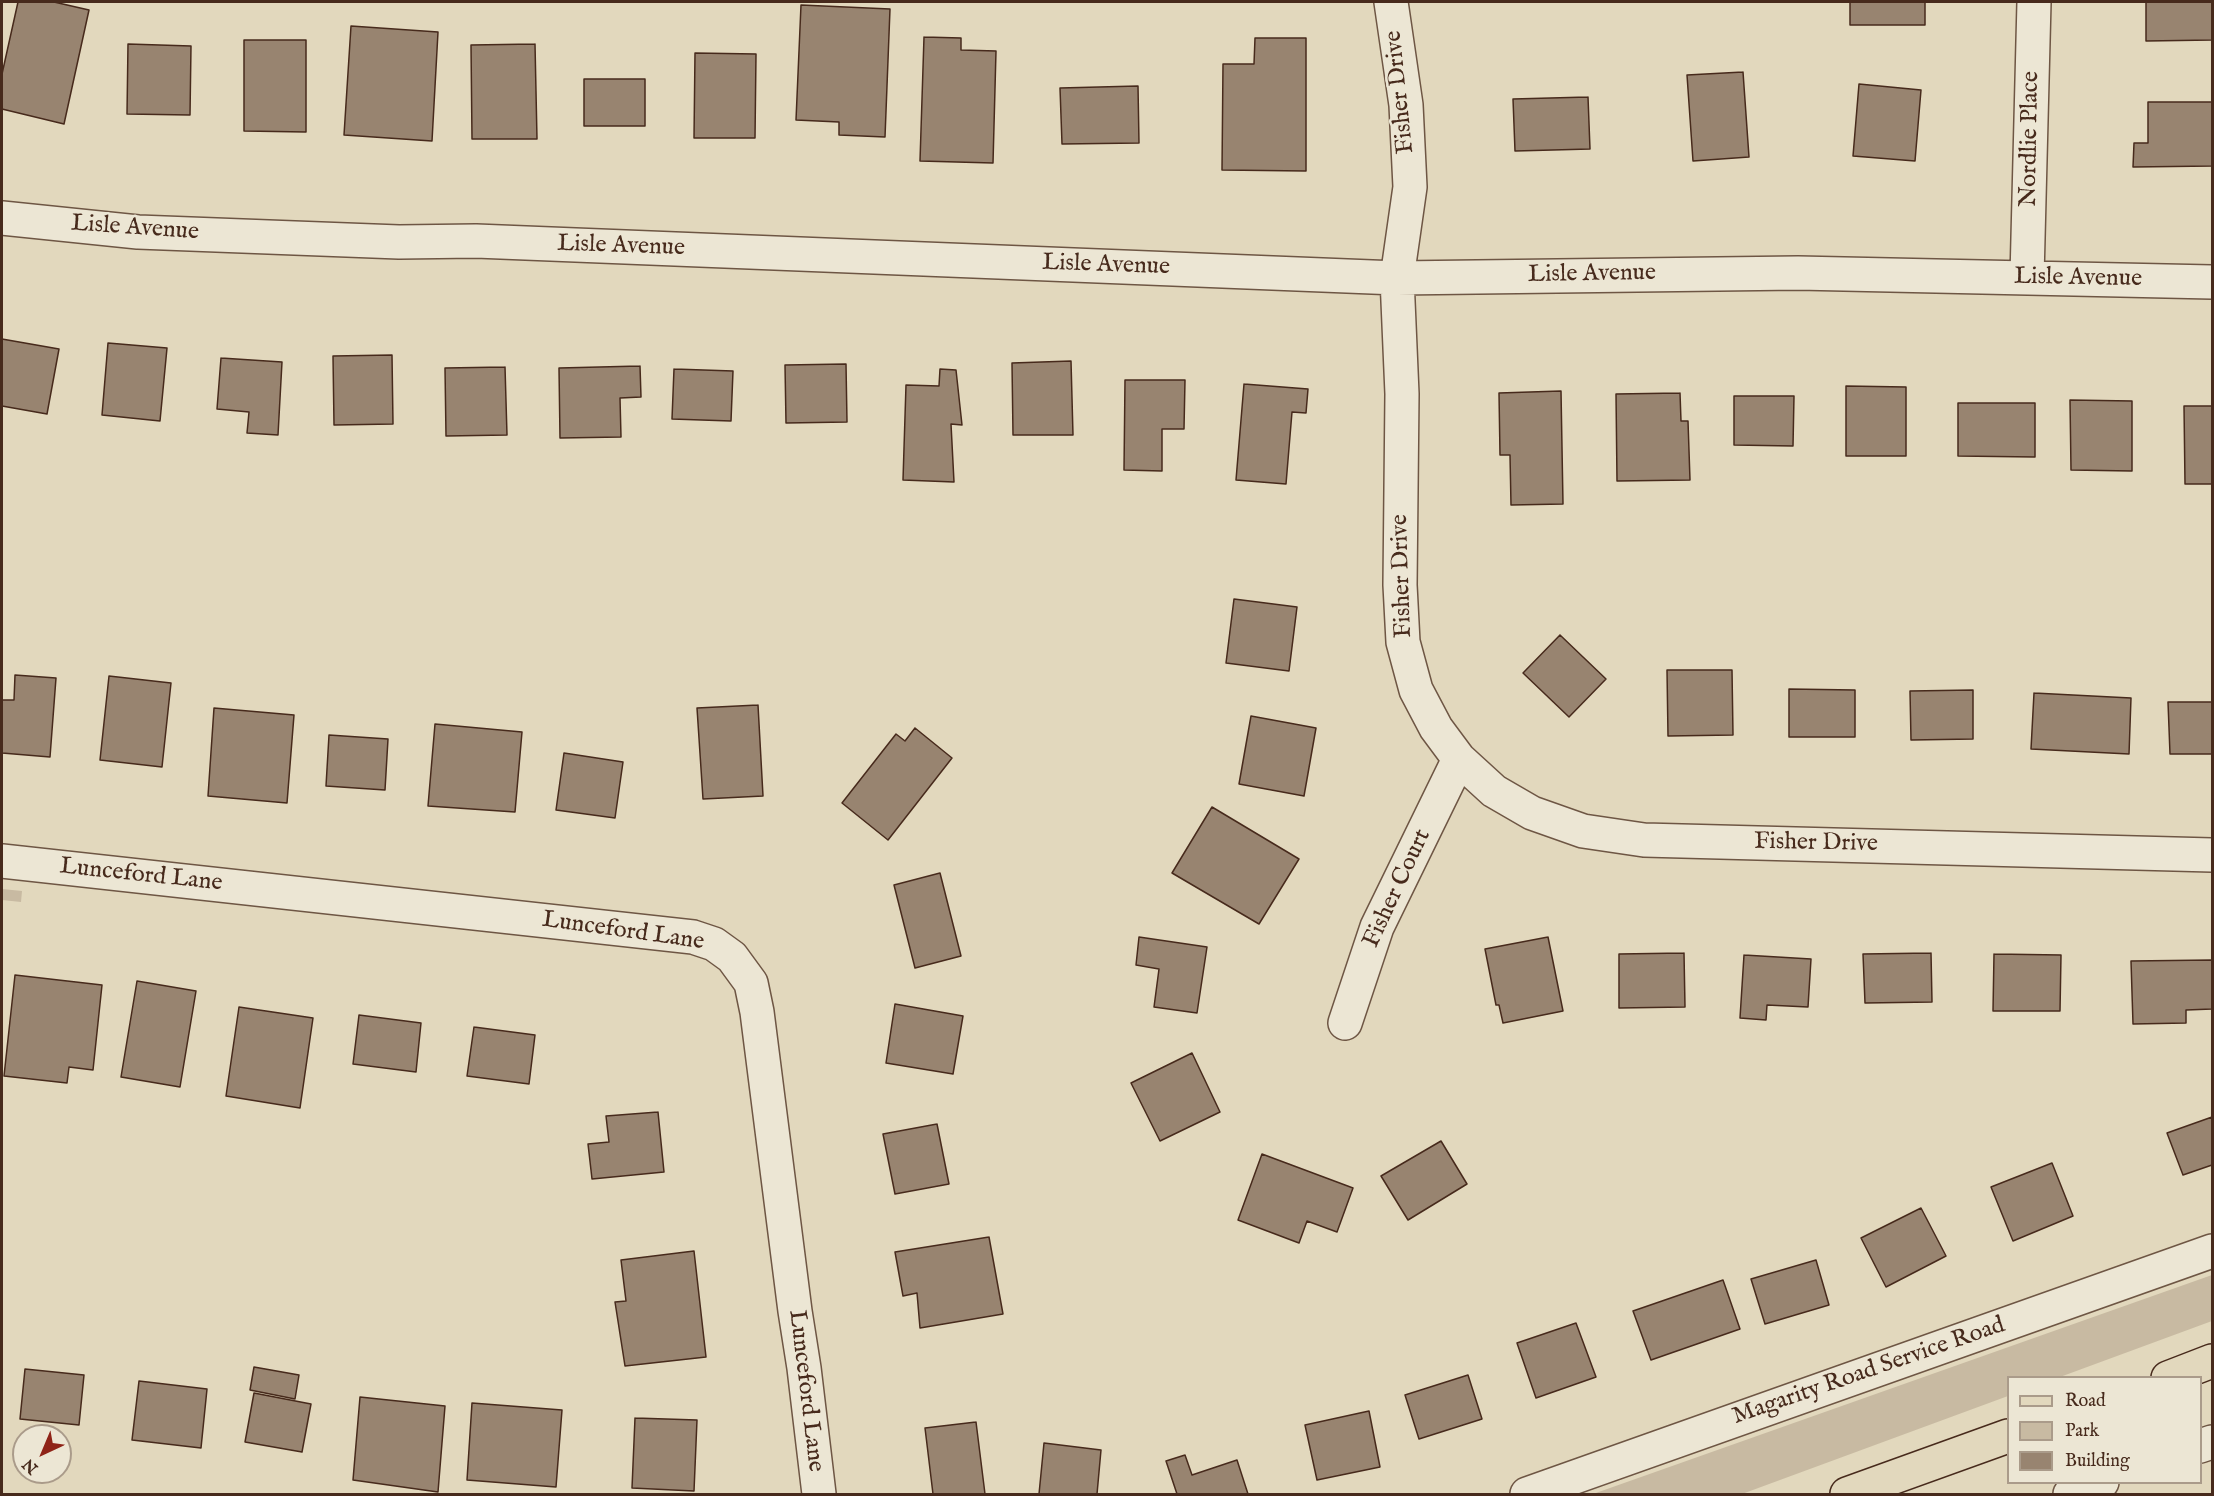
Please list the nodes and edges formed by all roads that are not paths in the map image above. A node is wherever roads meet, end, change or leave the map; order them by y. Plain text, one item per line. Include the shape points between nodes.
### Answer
1 (1391, 2) edge
2 (2034, 2) edge
3 (2, 218) edge
4 (2027, 277) junction
5 (1397, 278) junction
6 (2212, 282) edge
7 (1459, 759) junction
8 (2212, 855) edge
9 (2, 861) edge
10 (1345, 1023) dead end
11 (2212, 1251) edge
12 (2212, 1361) edge
13 (2171, 1376) edge
14 (2007, 1436) edge
15 (2097, 1484) edge
16 (819, 1494) edge
17 (1527, 1494) edge
18 (1847, 1494) edge
19 (2070, 1494) edge

1 - 5 street, Fisher Drive via 1406,105 1410,187
2 - 4 street, Nordlie Place
3 - 5 street, Lisle Avenue via 138,232 399,242 476,241
4 - 5 street, Lisle Avenue via 1798,273
4 - 6 street, Lisle Avenue
5 - 7 street, Fisher Drive via 1402,394 1403,642 1416,690 1436,728
7 - 8 street, Fisher Drive via 1494,791 1532,813 1582,831 1644,840
7 - 10 street, Fisher Court via 1377,927
9 - 16 street, Lunceford Lane via 693,937 714,944 732,957 751,982 757,1012
11 - 17 street, Magarity Road Service Road
12 - 13 main road
14 - 18 main road
15 - 19 street

